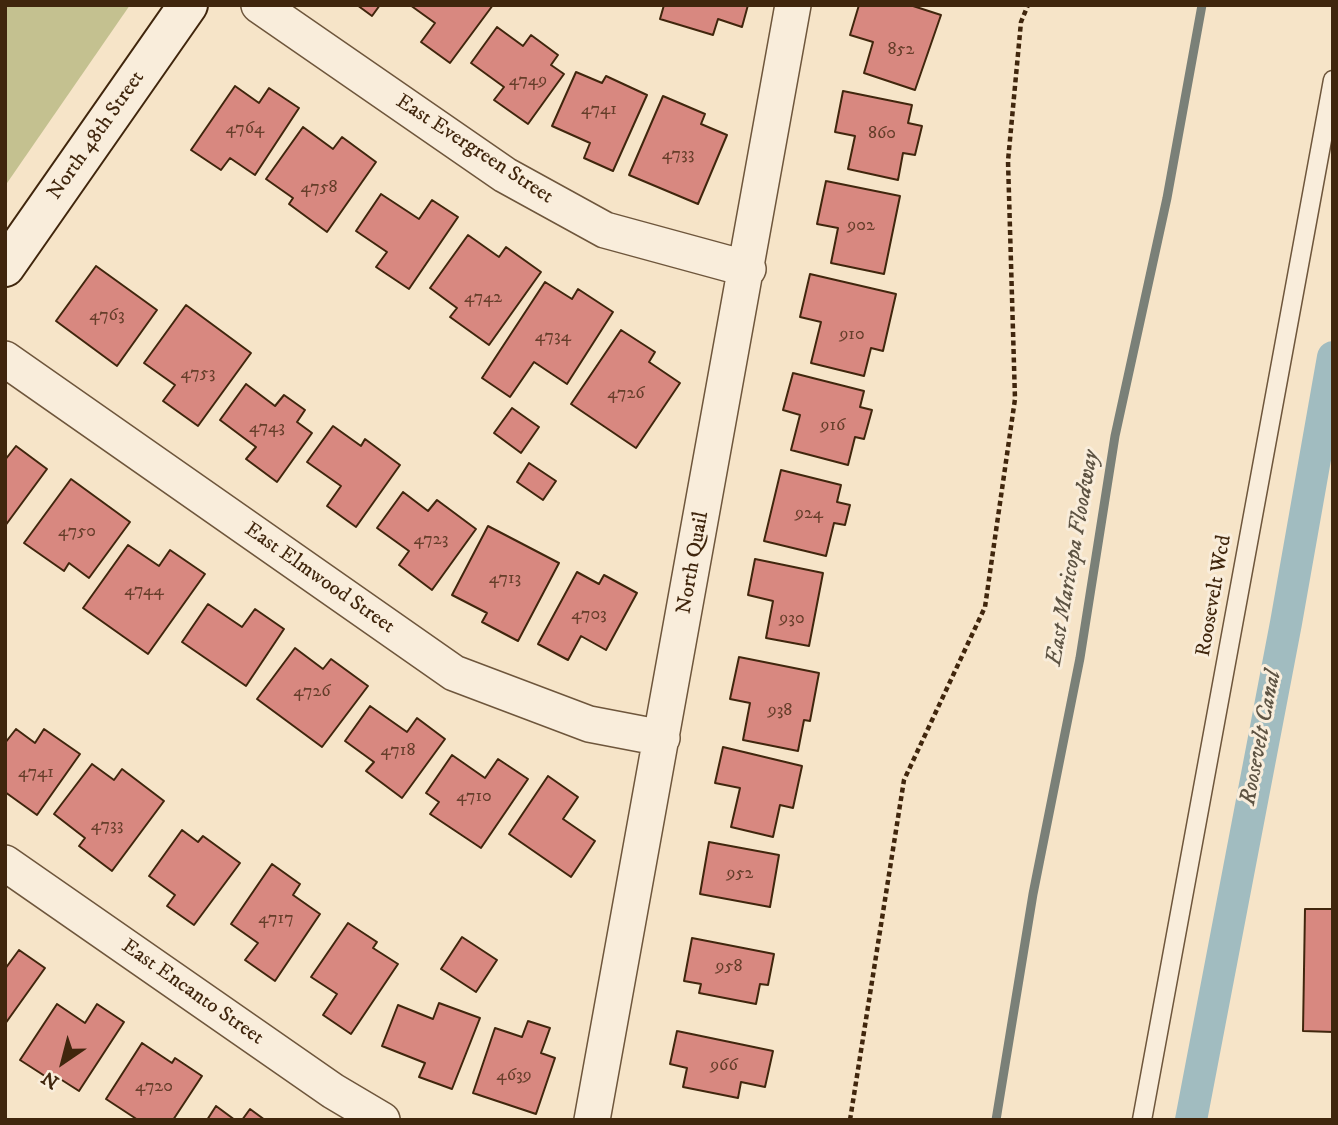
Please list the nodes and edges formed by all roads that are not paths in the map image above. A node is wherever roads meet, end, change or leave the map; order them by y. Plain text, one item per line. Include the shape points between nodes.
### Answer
1 (188, 5) edge
2 (259, 5) edge
3 (793, 5) edge
4 (1333, 80) edge
5 (5, 267) edge
6 (747, 269) junction
7 (5, 359) edge
8 (662, 738) junction
9 (5, 863) edge
10 (382, 1120) edge
11 (592, 1120) edge
12 (1142, 1120) edge

1 - 5 street, North 48th Street
2 - 6 street, East Evergreen Street via 505,175 605,230
3 - 6 street, North Quail
4 - 12 lane, Roosevelt Wcd
6 - 8 street, North Quail
7 - 8 street, East Elmwood Street via 454,673 589,724
8 - 11 street, North Quail
9 - 10 street, East Encanto Street via 333,1091

